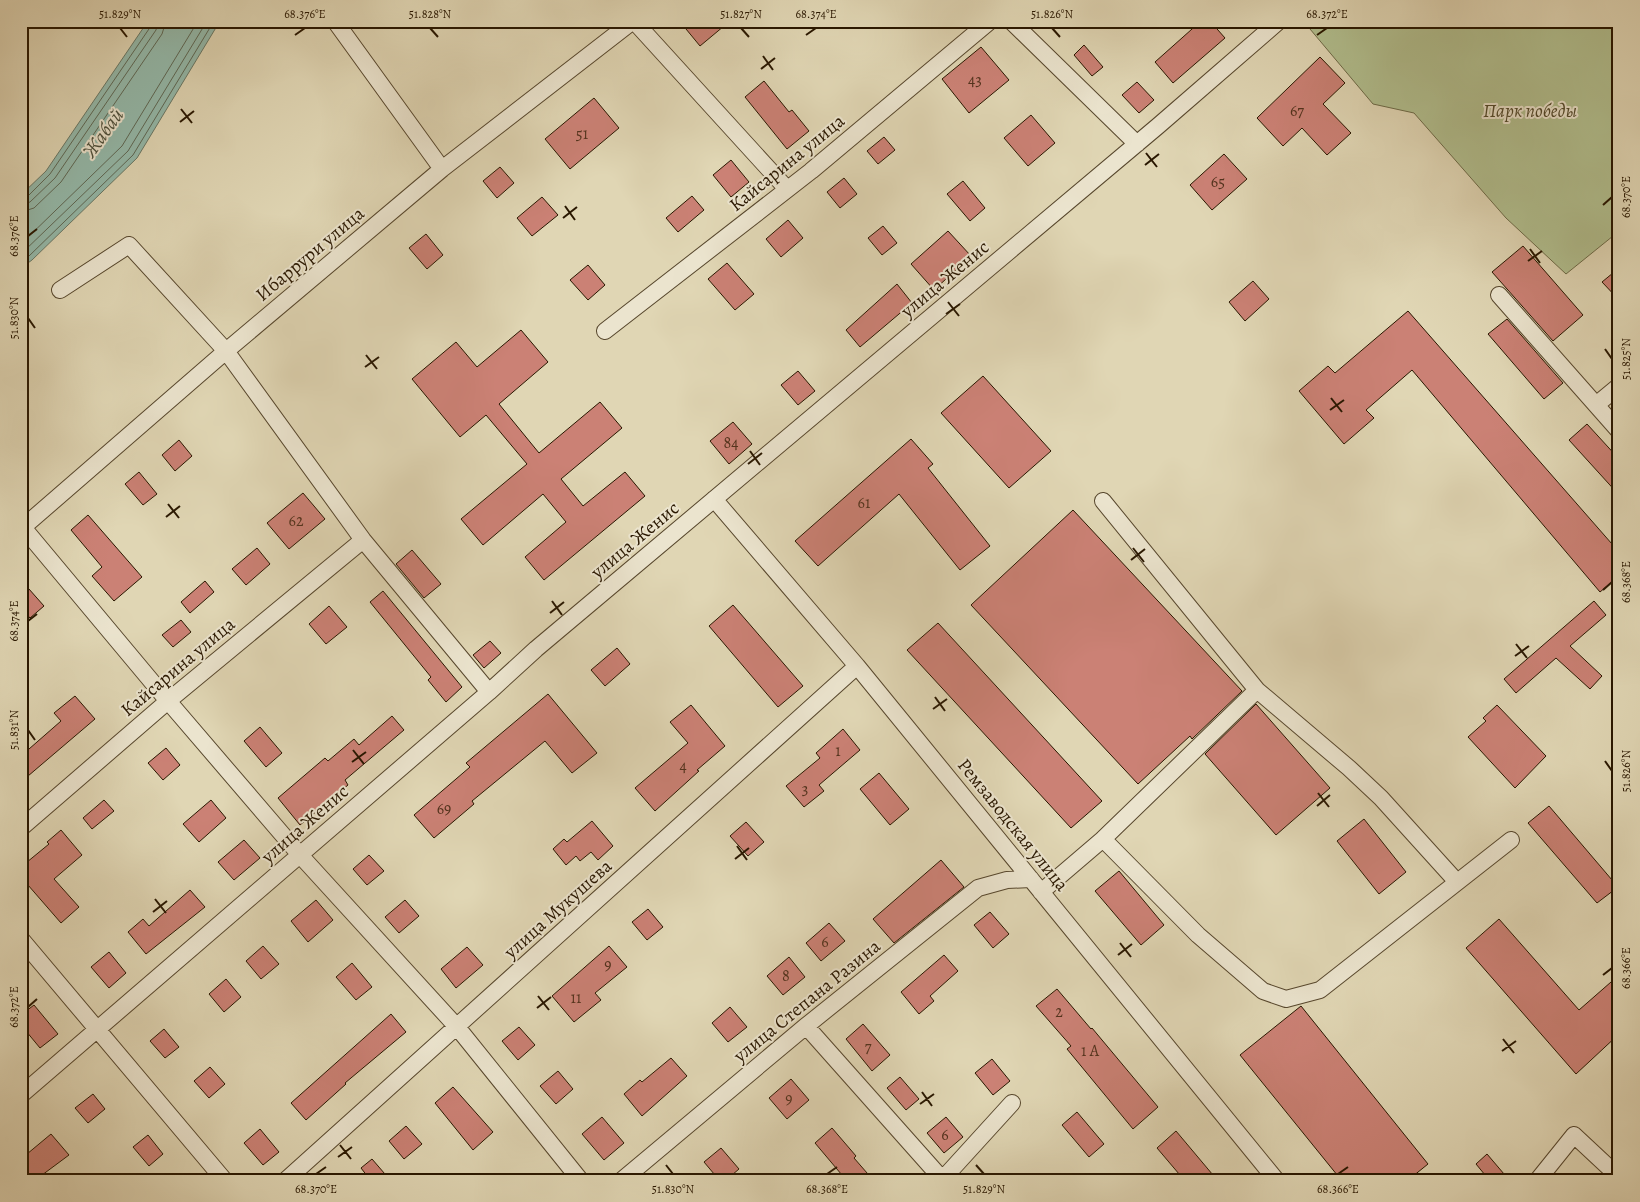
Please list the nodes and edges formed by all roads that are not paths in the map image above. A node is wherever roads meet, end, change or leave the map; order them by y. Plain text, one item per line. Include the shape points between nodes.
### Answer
1 (335, 21) edge
2 (633, 21) edge
3 (990, 21) edge
4 (1011, 21) edge
5 (1279, 21) edge
6 (1137, 144) junction
7 (442, 169) junction
8 (787, 189) junction
9 (60, 290) dead end
10 (1499, 295) dead end
11 (605, 331) dead end
12 (226, 351) junction
13 (1619, 386) edge
14 (1596, 405) junction
15 (1619, 432) edge
16 (714, 499) junction
17 (1104, 501) dead end
18 (22, 527) edge
19 (363, 540) junction
20 (858, 666) junction
21 (1258, 690) junction
22 (489, 692) junction
23 (168, 701) junction
24 (21, 828) edge
25 (1103, 839) junction
26 (1511, 840) dead end
27 (300, 855) junction
28 (1031, 879) junction
29 (1457, 882) junction
30 (1042, 892) junction
31 (21, 939) edge
32 (457, 1026) junction
33 (806, 1026) junction
34 (98, 1029) junction
35 (21, 1094) edge
36 (1012, 1103) dead end
37 (1619, 1177) edge
38 (941, 1180) edge
39 (225, 1181) edge
40 (285, 1181) edge
41 (581, 1181) edge
42 (621, 1181) edge
43 (1277, 1181) edge
44 (1537, 1181) edge

1 - 7 street
2 - 7 street, Ибаррури улица
2 - 8 street
3 - 8 street, Кайсарина улица
4 - 6 street
5 - 6 street, улица Женис
6 - 16 street, улица Женис
7 - 12 street, Ибаррури улица
8 - 11 street, Кайсарина улица
9 - 12 street via 129,245
10 - 14 street
12 - 18 street, Ибаррури улица
12 - 19 street
13 - 14 street
14 - 15 street
16 - 20 street, Ремзаводская улица
16 - 22 street, улица Женис
17 - 21 street
18 - 23 street
19 - 22 street
19 - 23 street, Кайсарина улица
20 - 28 street, Ремзаводская улица
20 - 32 street, улица Мукушева
21 - 25 street
21 - 29 street via 1381,798
22 - 27 street, улица Женис
23 - 24 street, Кайсарина улица
23 - 27 street
25 - 29 street via 1198,935 1264,991 1286,999 1320,990
25 - 30 street
26 - 29 street
27 - 32 street
27 - 34 street, улица Женис
28 - 30 street, Ремзаводская улица
28 - 33 street, улица Степана Разина via 1007,880 978,888
30 - 43 street, Ремзаводская улица
31 - 34 street
32 - 40 street, улица Мукушева
32 - 41 street
33 - 38 street
33 - 42 street, улица Степана Разина
34 - 35 street, улица Женис
34 - 39 street
36 - 38 street
37 - 44 street via 1574,1135

